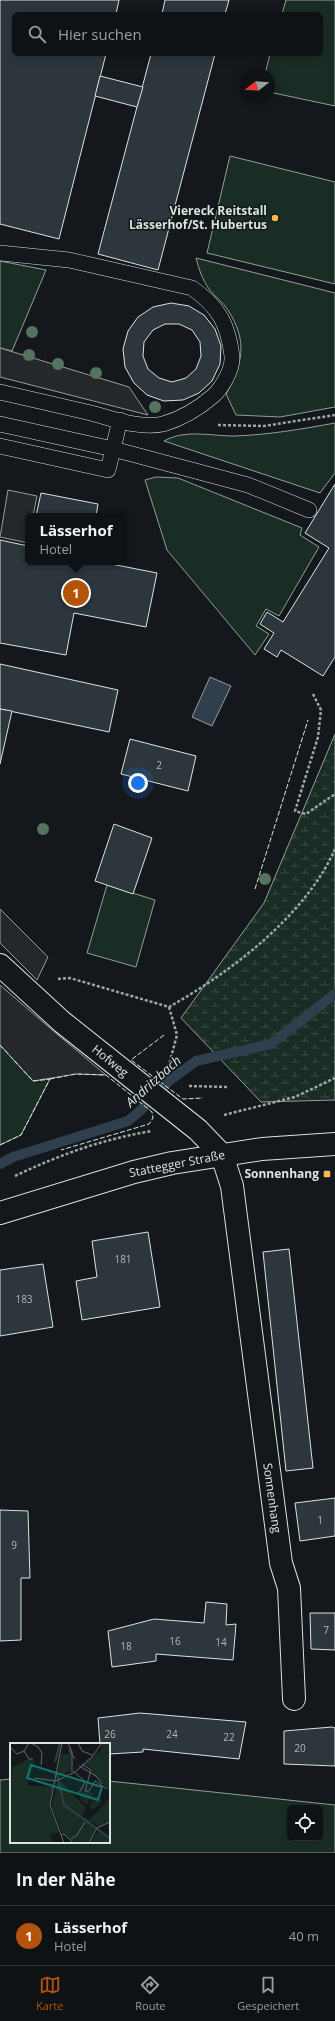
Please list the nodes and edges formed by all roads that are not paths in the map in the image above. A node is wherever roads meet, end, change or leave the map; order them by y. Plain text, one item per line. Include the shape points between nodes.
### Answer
1 (0, 253) edge
2 (0, 392) edge
3 (120, 420) junction
4 (0, 424) edge
5 (0, 446) edge
6 (113, 449) junction
7 (309, 510) dead end
8 (0, 965) edge
9 (335, 1144) edge
10 (222, 1155) junction
11 (0, 1213) edge
12 (294, 1699) dead end

1 - 3 lane via 69,260 180,284 192,288 208,299 220,316 229,337 232,359 218,391 201,406 162,424 138,425
2 - 3 lane
3 - 6 lane
4 - 6 lane
5 - 6 lane via 108,470
6 - 7 lane via 248,485
8 - 10 street, Hofweg via 62,1022 198,1130
9 - 10 street, Stattegger Straße via 262,1149
10 - 11 street, Stattegger Straße via 134,1172
10 - 12 street, Sonnenhang via 232,1186 281,1563 289,1588

